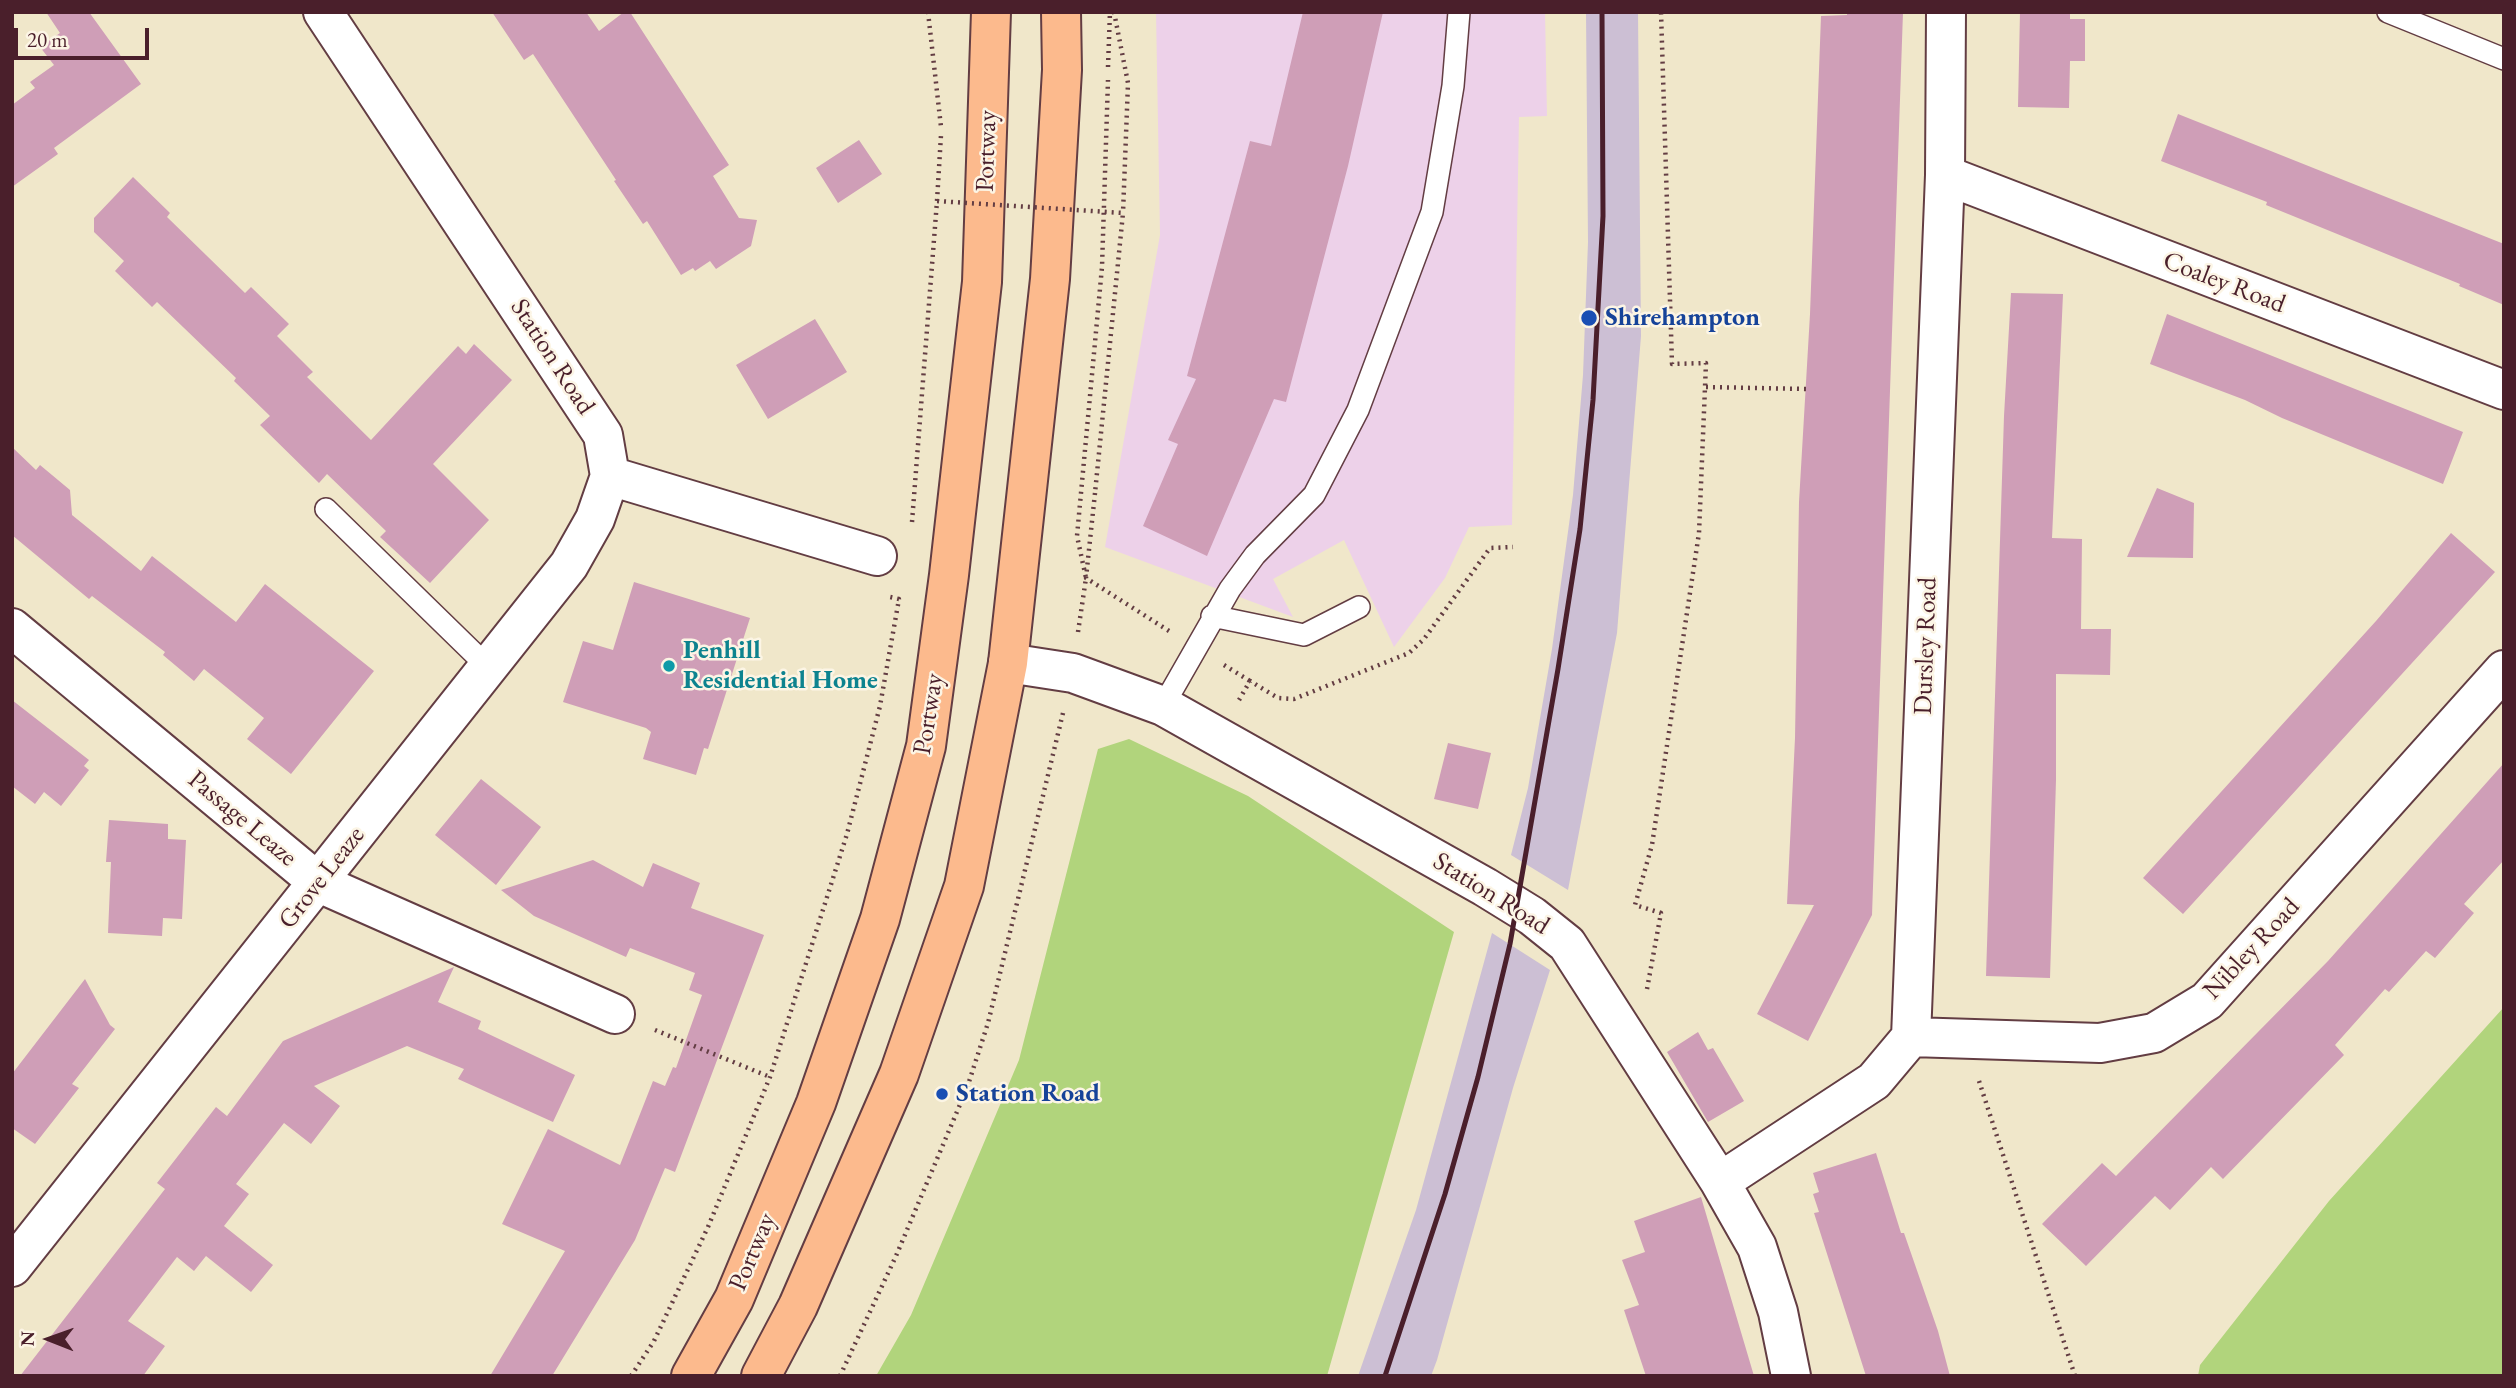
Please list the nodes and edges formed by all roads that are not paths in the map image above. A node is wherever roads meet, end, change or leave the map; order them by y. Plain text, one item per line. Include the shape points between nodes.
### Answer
1 (323, 12) edge
2 (991, 12) edge
3 (1061, 12) edge
4 (1459, 12) edge
5 (1946, 12) edge
6 (2388, 12) edge
7 (2414, 18) edge
8 (2504, 59) edge
9 (1945, 175) junction
10 (2504, 390) edge
11 (610, 476) junction
12 (326, 509) dead end
13 (877, 556) road end
14 (1359, 607) dead end
15 (1212, 615) junction
16 (12, 628) edge
17 (1008, 663) junction
18 (488, 667) junction
19 (2504, 670) edge
20 (1163, 706) junction
21 (319, 883) junction
22 (615, 1014) road end
23 (1911, 1037) junction
24 (1720, 1182) junction
25 (12, 1267) edge
26 (691, 1376) edge
27 (761, 1376) edge
28 (1791, 1376) edge

1 - 11 street, Station Road via 597,425
2 - 26 highway, Portway via 982,282 926,746 880,919 816,1103 734,1299
3 - 17 highway via 1050,279
4 - 15 lane via 1453,86 1432,212 1358,410 1314,495 1255,555
5 - 9 street, Dursley Road
6 - 7 lane
7 - 8 lane
9 - 10 street, Coaley Road
9 - 23 street, Dursley Road
11 - 13 street
11 - 18 street, Grove Leaze via 595,519 569,565
12 - 18 lane
14 - 15 lane via 1304,635
15 - 20 lane
16 - 21 street, Passage Leaze
17 - 20 street, Station Road via 1073,673
17 - 27 highway via 964,886 928,993 894,1086 798,1306
18 - 21 street, Grove Leaze
19 - 23 street, Nibley Road via 2207,1001 2154,1033 2100,1043
20 - 24 street, Station Road via 1532,916 1567,944
21 - 22 street, Passage Leaze
21 - 25 street, Grove Leaze
23 - 24 street via 1874,1080
24 - 28 street, Station Road via 1757,1247 1778,1312

